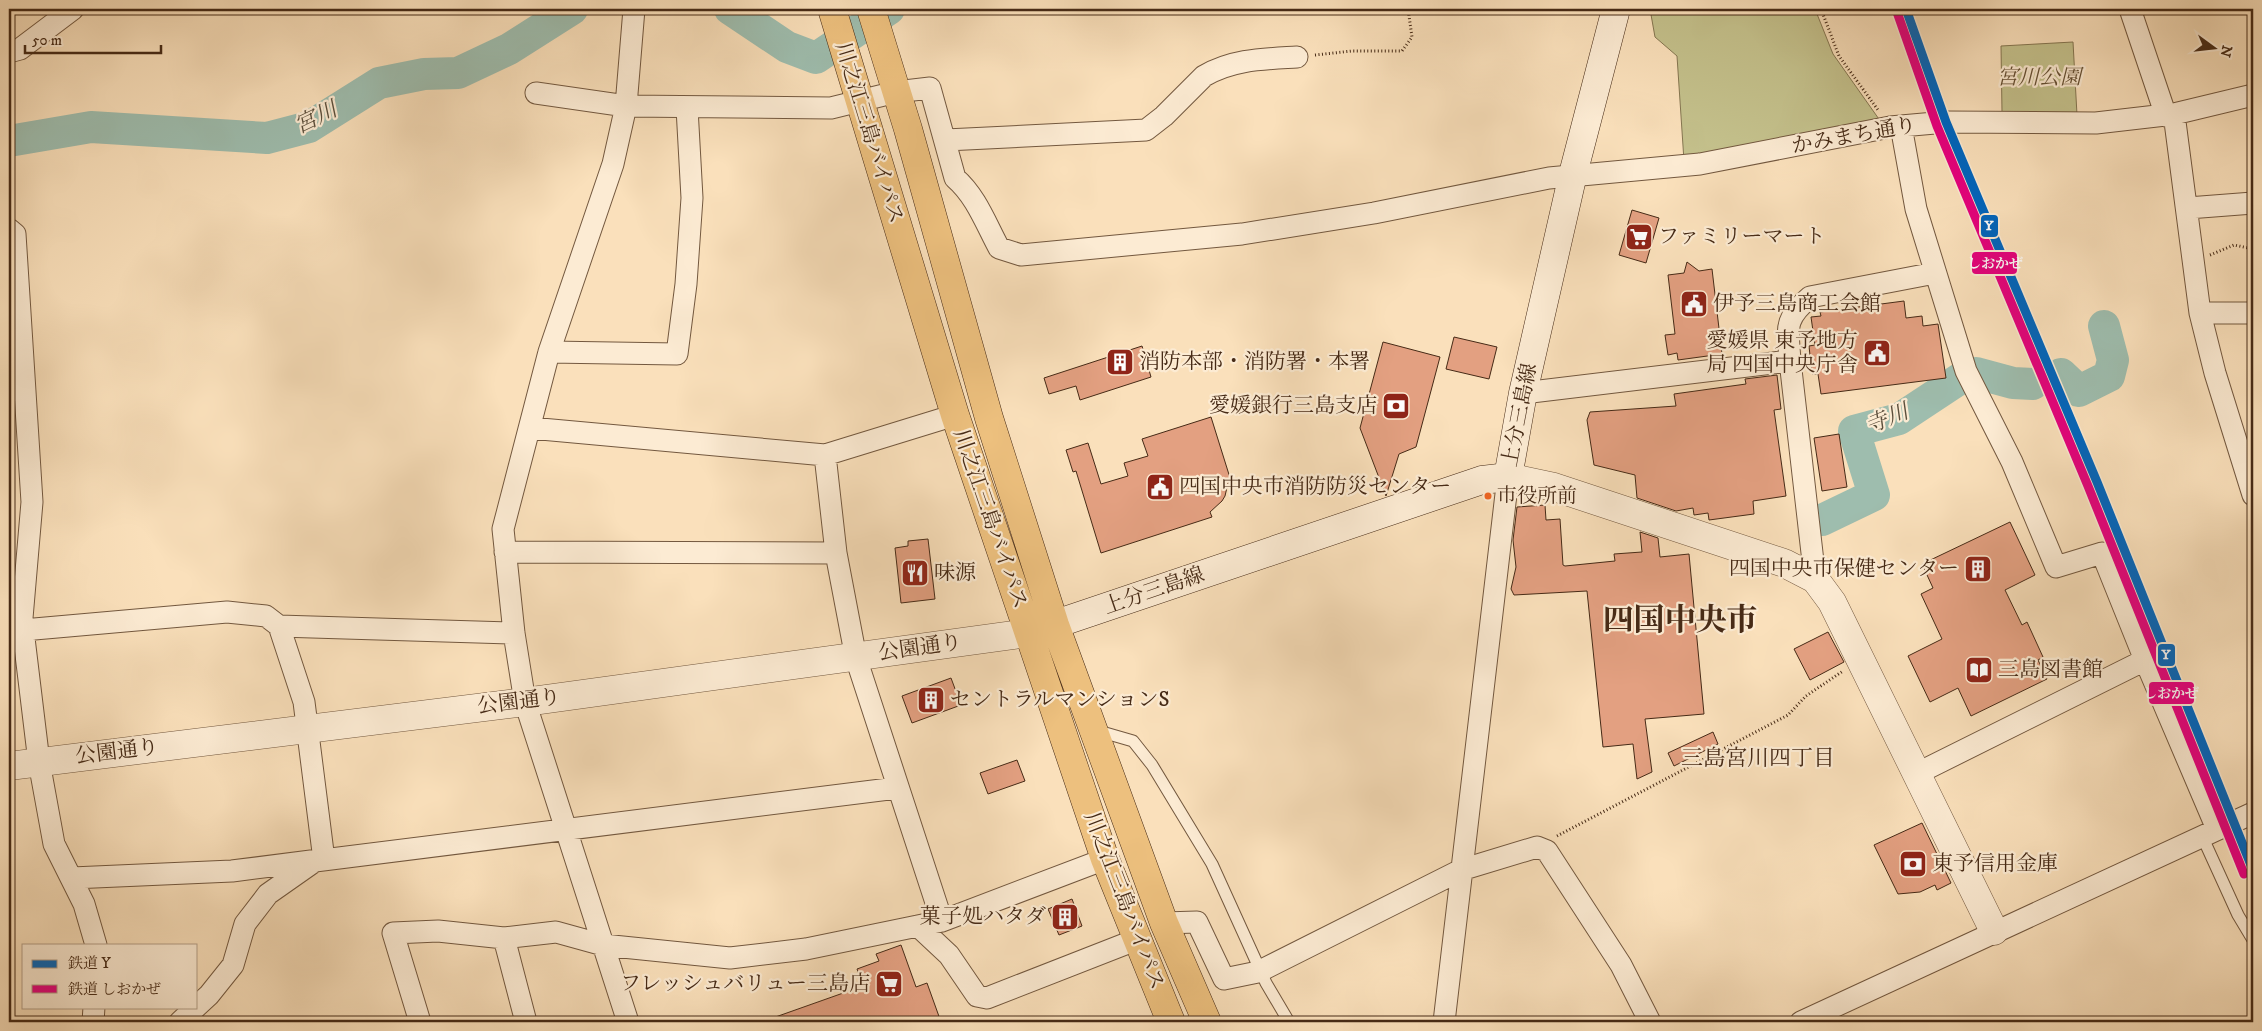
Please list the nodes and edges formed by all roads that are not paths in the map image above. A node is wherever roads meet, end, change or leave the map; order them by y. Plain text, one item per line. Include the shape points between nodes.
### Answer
1 (73, 9) edge
2 (634, 9) edge
3 (871, 9) edge
4 (1616, 9) edge
5 (2130, 9) edge
6 (833, 14) edge
7 (9, 52) edge
8 (1297, 57) road end
9 (896, 92) junction
10 (536, 93) dead end
11 (2253, 95) edge
12 (860, 100) junction
13 (626, 106) junction
14 (687, 108) junction
15 (2170, 115) junction
16 (1896, 126) junction
17 (946, 140) junction
18 (1573, 174) junction
19 (2253, 203) edge
20 (2188, 208) junction
21 (9, 228) edge
22 (1935, 274) junction
23 (2253, 313) edge
24 (2200, 314) junction
25 (15, 335) edge
26 (549, 352) junction
27 (1790, 361) junction
28 (1523, 393) junction
29 (955, 415) junction
30 (530, 428) junction
31 (825, 455) junction
32 (1508, 477) junction
33 (2253, 495) edge
34 (505, 552) junction
35 (836, 553) junction
36 (1815, 578) junction
37 (18, 622) edge
38 (1055, 625) junction
39 (279, 626) junction
40 (514, 633) junction
41 (1028, 633) junction
42 (856, 658) junction
43 (2144, 660) junction
44 (525, 702) junction
45 (308, 728) junction
46 (1093, 730) junction
47 (39, 762) junction
48 (9, 766) edge
49 (1916, 774) junction
50 (897, 788) junction
51 (2253, 813) edge
52 (567, 830) junction
53 (2210, 833) junction
54 (1105, 859) junction
55 (319, 860) junction
56 (1462, 870) junction
57 (72, 878) junction
58 (942, 921) junction
59 (1164, 923) junction
60 (918, 926) junction
61 (1994, 931) junction
62 (504, 938) junction
63 (1138, 939) junction
64 (2253, 940) edge
65 (96, 944) edge
66 (602, 945) junction
67 (1260, 971) junction
68 (198, 1005) edge
69 (94, 1008) edge
70 (195, 1008) edge
71 (93, 1022) edge
72 (180, 1022) edge
73 (420, 1022) edge
74 (526, 1022) edge
75 (628, 1022) edge
76 (1171, 1022) edge
77 (1207, 1022) edge
78 (1288, 1022) edge
79 (1444, 1022) edge
80 (1650, 1022) edge
81 (1801, 1022) edge

1 - 7 street via 20,49
2 - 13 street
3 - 9 highway, 川之江三島バイパス
4 - 18 street, 上分三島線
5 - 15 street
6 - 12 highway, 川之江三島バイパス
8 - 17 street via 1247,59 1212,71 1146,130
9 - 12 street
9 - 17 street, かみまち通り via 930,88
9 - 38 highway, 川之江三島バイパス via 989,418
10 - 13 street
11 - 15 street, かみまち通り
12 - 14 street via 831,108
12 - 29 highway, 川之江三島バイパス
13 - 14 street
13 - 26 street via 613,164
14 - 26 street via 692,198 677,354
15 - 16 street, かみまち通り via 2096,123 1946,122
15 - 20 street
16 - 18 street, かみまち通り via 1700,164
16 - 22 street
17 - 18 street, かみまち通り via 955,178 978,207 999,248 1021,255 1242,234 1374,213
18 - 28 street, 上分三島線
19 - 20 street
20 - 24 street
21 - 25 street via 15,234
22 - 27 street via 1810,297 1795,310 1788,325
22 - 43 street via 1968,376 2012,462 2056,567 2102,553
23 - 24 street
24 - 33 street
25 - 37 street via 32,502
26 - 30 street
27 - 28 street
27 - 36 street
28 - 32 street, 上分三島線
29 - 31 street
29 - 41 highway, 川之江三島バイパス
30 - 31 street
30 - 34 street via 503,529
31 - 35 street
32 - 36 street via 1554,487 1784,563
32 - 38 street, 上分三島線 via 1482,480
32 - 56 street
34 - 35 street
34 - 40 street
35 - 42 street
36 - 49 street via 1832,602
37 - 39 street via 227,612 266,616
37 - 47 street
38 - 41 street, 上分三島線
38 - 46 highway, 川之江三島バイパス
39 - 40 street
39 - 45 street via 304,702
40 - 44 street
41 - 42 street, 公園通り
41 - 54 highway, 川之江三島バイパス
42 - 44 street, 公園通り
42 - 50 street
43 - 49 street
43 - 53 street
44 - 45 street, 公園通り
44 - 52 street
45 - 47 street, 公園通り
45 - 55 street
46 - 59 highway, 川之江三島バイパス
46 - 67 lane via 1133,741 1152,765 1212,864
47 - 48 street, 公園通り
47 - 57 street via 54,844
49 - 61 street
50 - 52 street
50 - 58 street
51 - 53 street
52 - 55 street
52 - 66 street
53 - 61 street
53 - 64 lane via 2238,915
54 - 58 street
54 - 63 highway, 川之江三島バイパス
55 - 57 street via 232,871
55 - 68 street via 268,894 245,924 233,965
56 - 67 street
56 - 79 street
56 - 80 street via 1536,847 1547,852 1616,956
57 - 65 street via 84,904
58 - 60 street
59 - 67 street via 1196,922 1224,978
59 - 77 highway, 川之江三島バイパス
60 - 63 street via 949,955 976,996 987,998
60 - 66 street via 806,949 730,958
61 - 81 street
62 - 66 street via 556,932
62 - 73 street via 438,931 393,933
62 - 74 street
63 - 76 highway, 川之江三島バイパス
66 - 75 street
67 - 78 lane
69 - 71 street
70 - 72 street

